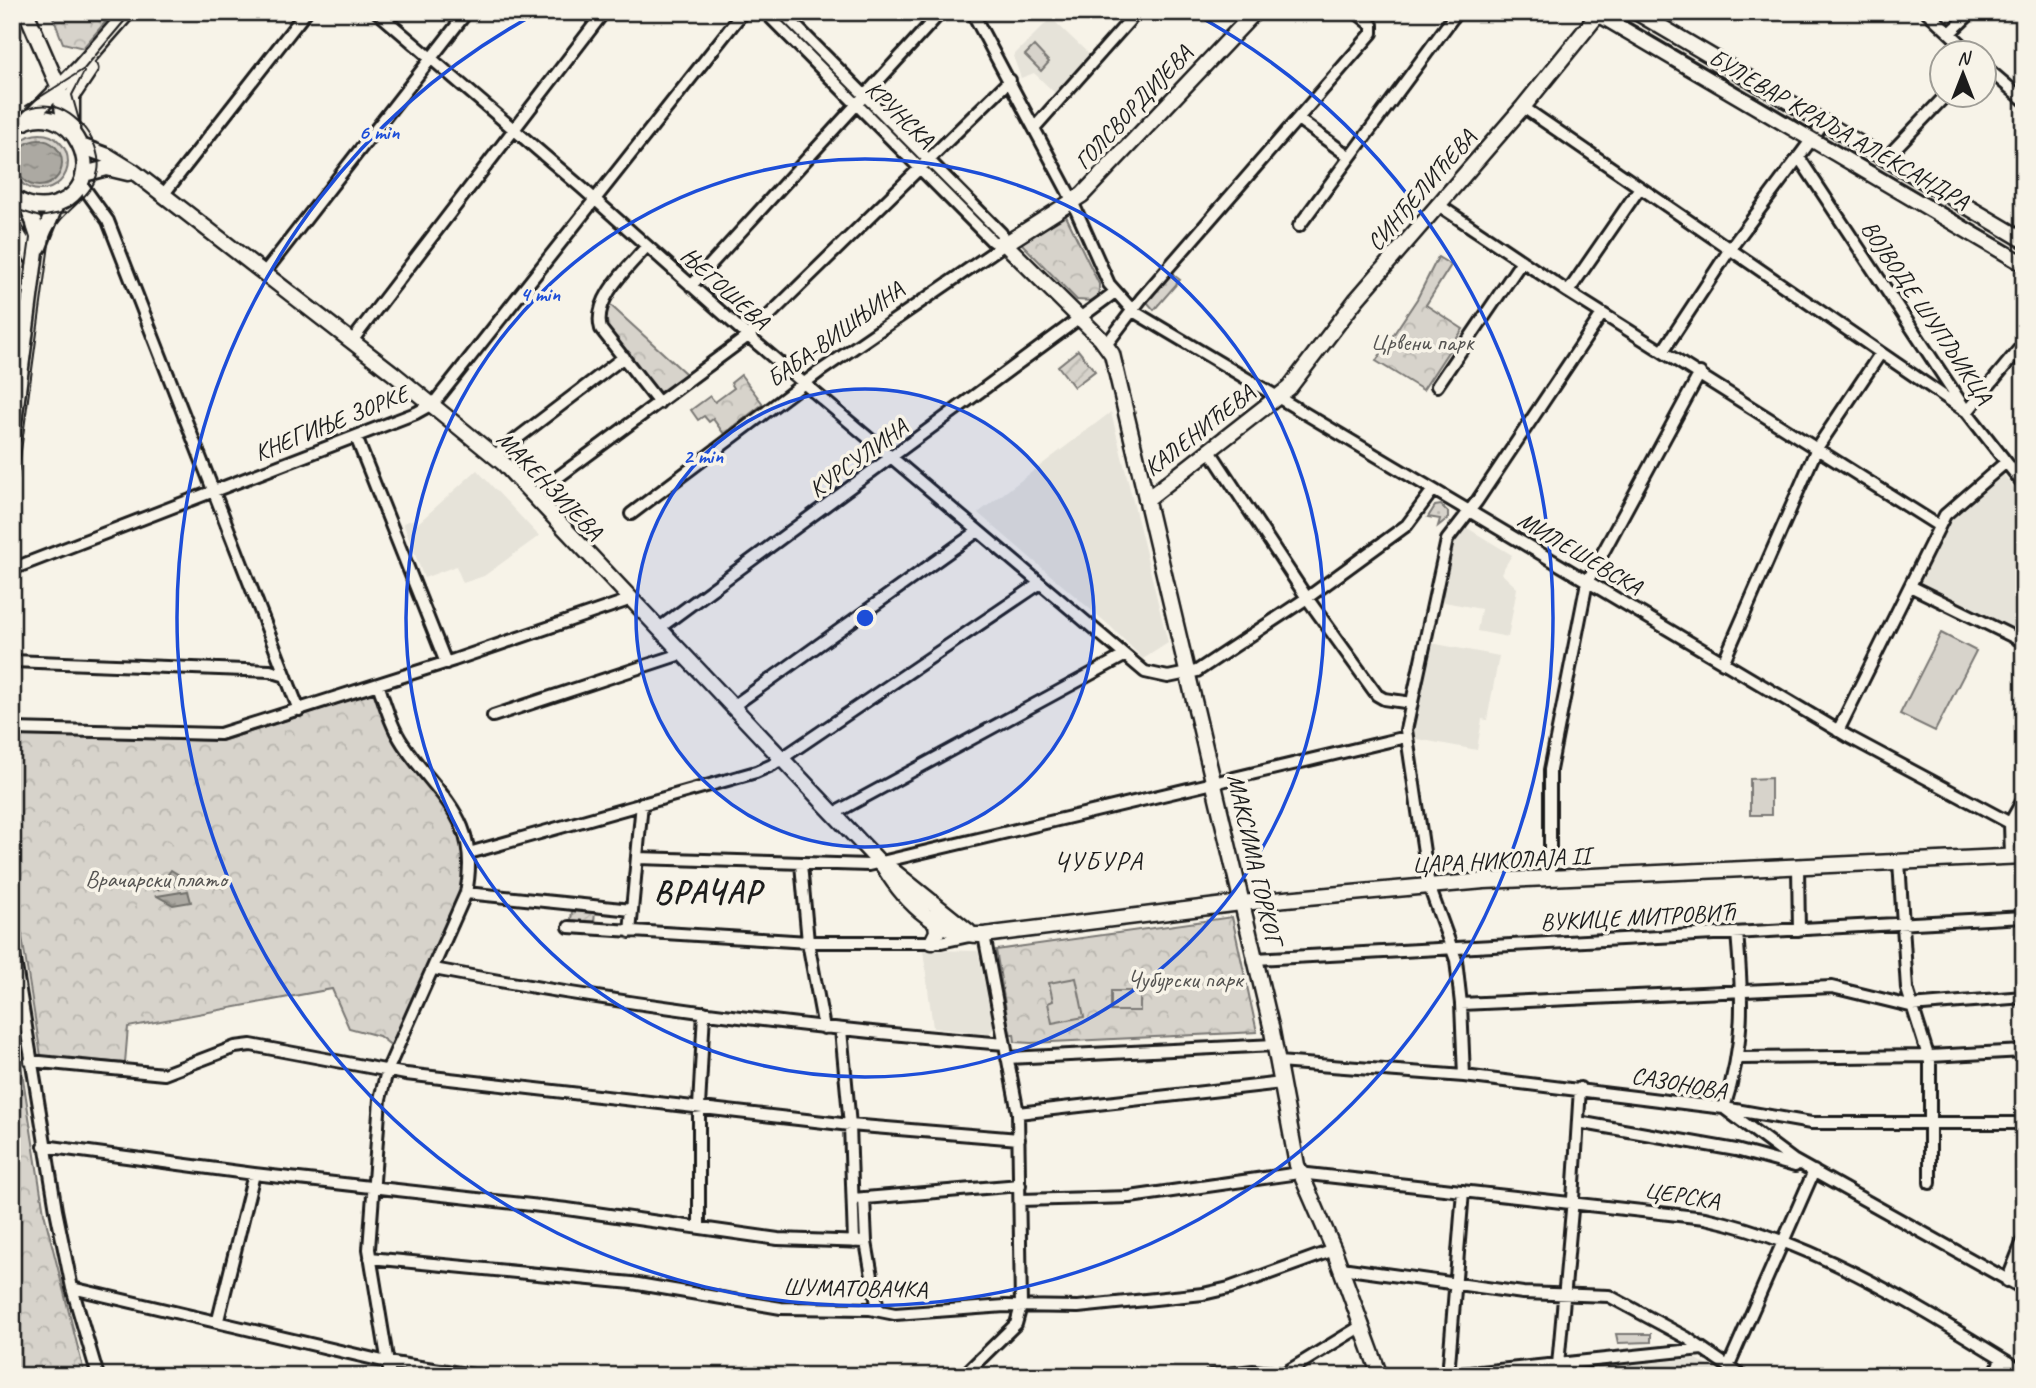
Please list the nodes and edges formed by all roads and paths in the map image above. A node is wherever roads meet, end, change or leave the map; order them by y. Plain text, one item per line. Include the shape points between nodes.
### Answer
1 (26, 12) edge
2 (128, 12) edge
3 (139, 12) edge
4 (306, 12) edge
5 (377, 12) edge
6 (467, 12) edge
7 (604, 12) edge
8 (743, 12) edge
9 (765, 12) edge
10 (782, 12) edge
11 (941, 12) edge
12 (972, 12) edge
13 (1137, 12) edge
14 (1255, 12) edge
15 (1356, 12) edge
16 (1457, 12) edge
17 (1636, 12) edge
18 (1927, 12) edge
19 (1972, 12) edge
20 (1598, 13) edge
21 (1950, 33) junction
22 (1955, 38) edge
23 (431, 58) junction
24 (45, 59) junction
25 (78, 70) junction
26 (1997, 77) edge
27 (1010, 80) junction
28 (59, 88) junction
29 (2024, 100) edge
30 (862, 102) junction
31 (42, 103) junction
32 (1523, 107) junction
33 (1934, 108) edge
34 (1298, 119) junction
35 (1824, 123) junction
36 (19, 126) edge
37 (1035, 127) junction
38 (68, 129) junction
39 (515, 131) junction
40 (1813, 141) junction
41 (82, 146) junction
42 (1350, 157) junction
43 (1800, 159) junction
44 (1885, 159) junction
45 (926, 165) junction
46 (82, 178) junction
47 (142, 179) junction
48 (1639, 189) junction
49 (163, 195) junction
50 (12, 196) edge
51 (595, 200) junction
52 (1073, 202) junction
53 (26, 204) junction
54 (56, 204) junction
55 (1437, 204) junction
56 (12, 226) edge
57 (1298, 226) dead end
58 (2024, 240) edge
59 (1006, 244) junction
60 (646, 246) junction
61 (1730, 249) junction
62 (35, 257) junction
63 (1522, 261) junction
64 (2024, 264) edge
65 (264, 273) junction
66 (691, 286) junction
67 (1115, 292) junction
68 (1568, 292) junction
69 (1133, 311) junction
70 (1602, 314) junction
71 (1081, 320) junction
72 (748, 336) junction
73 (352, 341) junction
74 (2024, 343) edge
75 (1106, 345) junction
76 (1663, 351) junction
77 (23, 353) junction
78 (1880, 354) junction
79 (624, 357) junction
80 (12, 365) edge
81 (1700, 373) junction
82 (1941, 373) junction
83 (804, 383) junction
84 (1925, 384) junction
85 (1437, 386) dead end
86 (1280, 397) junction
87 (659, 403) junction
88 (432, 405) junction
89 (1967, 412) junction
90 (12, 437) edge
91 (356, 437) junction
92 (1817, 448) junction
93 (1210, 451) junction
94 (494, 456) junction
95 (891, 460) junction
96 (2006, 462) junction
97 (2024, 485) edge
98 (1433, 490) junction
99 (214, 492) junction
100 (534, 495) junction
101 (1146, 499) junction
102 (1469, 511) junction
103 (631, 514) dead end
104 (1939, 526) junction
105 (978, 531) junction
106 (12, 569) edge
107 (1587, 582) junction
108 (1039, 584) junction
109 (1910, 586) junction
110 (1307, 598) junction
111 (629, 600) junction
112 (659, 629) junction
113 (2024, 642) edge
114 (681, 654) junction
115 (278, 656) junction
116 (1124, 656) junction
117 (12, 661) edge
118 (446, 663) junction
119 (1723, 663) junction
120 (270, 671) junction
121 (1186, 675) junction
122 (286, 676) junction
123 (377, 684) junction
124 (1412, 703) junction
125 (732, 707) junction
126 (299, 710) junction
127 (494, 716) dead end
128 (12, 729) edge
129 (1838, 731) junction
130 (1406, 737) junction
131 (781, 760) junction
132 (1214, 783) junction
133 (2024, 798) edge
134 (642, 803) junction
135 (833, 814) junction
136 (2010, 823) junction
137 (470, 853) junction
138 (2017, 856) edge
139 (637, 858) junction
140 (1899, 861) junction
141 (801, 864) junction
142 (882, 865) junction
143 (1798, 867) junction
144 (1550, 878) junction
145 (1429, 886) junction
146 (466, 893) junction
147 (1241, 903) junction
148 (632, 910) junction
149 (2024, 917) edge
150 (936, 923) junction
151 (1902, 923) junction
152 (569, 927) dead end
153 (1799, 930) junction
154 (630, 932) junction
155 (1737, 933) junction
156 (978, 935) junction
157 (12, 942) edge
158 (808, 942) junction
159 (932, 942) junction
160 (1454, 949) junction
161 (1255, 959) junction
162 (434, 969) junction
163 (1742, 992) junction
164 (2024, 997) edge
165 (1461, 1004) junction
166 (1910, 1006) junction
167 (704, 1012) junction
168 (824, 1028) junction
169 (841, 1030) junction
170 (1004, 1044) junction
171 (1275, 1045) junction
172 (2024, 1051) edge
173 (1930, 1056) junction
174 (1007, 1058) junction
175 (1739, 1058) junction
176 (30, 1061) junction
177 (1278, 1062) junction
178 (387, 1071) junction
179 (1464, 1076) junction
180 (1282, 1083) junction
181 (1580, 1088) junction
182 (699, 1107) junction
183 (1724, 1108) junction
184 (1017, 1113) junction
185 (1578, 1122) junction
186 (2024, 1123) edge
187 (1929, 1124) junction
188 (850, 1125) junction
189 (1019, 1139) junction
190 (44, 1146) junction
191 (1814, 1171) junction
192 (1299, 1173) junction
193 (254, 1174) junction
194 (1930, 1183) dead end
195 (1020, 1185) junction
196 (374, 1188) junction
197 (1463, 1191) junction
198 (859, 1199) junction
199 (1020, 1200) junction
200 (1573, 1201) junction
201 (699, 1227) junction
202 (2024, 1238) edge
203 (860, 1242) junction
204 (1782, 1242) junction
205 (1334, 1250) junction
206 (370, 1258) junction
207 (1341, 1268) junction
208 (2007, 1281) junction
209 (1455, 1282) junction
210 (72, 1288) junction
211 (2024, 1289) edge
212 (1562, 1293) junction
213 (1021, 1306) junction
214 (878, 1310) junction
215 (218, 1320) junction
216 (1363, 1325) junction
217 (1702, 1349) junction
218 (2001, 1359) junction
219 (387, 1362) junction
220 (1728, 1367) junction
221 (1557, 1370) edge
222 (2024, 1373) edge
223 (1282, 1375) edge
224 (1448, 1375) edge
225 (98, 1376) edge
226 (390, 1376) edge
227 (480, 1376) edge
228 (963, 1376) edge
229 (1210, 1376) edge
230 (1380, 1376) edge
231 (1441, 1376) edge
232 (1742, 1376) edge
233 (1994, 1376) edge

1 - 24 main road
2 - 25 main road
3 - 38 main road via 78,83
4 - 49 street
5 - 23 street, ЊЕГОШЕВА
6 - 23 street
7 - 39 street
8 - 51 street, КНЕГИЊЕ ЗОРКЕ
9 - 30 street, КРУНСКА
10 - 30 street, КРУНСКА
11 - 30 street
12 - 27 street, МИЛЕШЕВСКА
13 - 37 street
14 - 52 main road, ГОЛСВОРДИЈЕВА
15 - 34 street via 1372,25 1372,33
16 - 42 street
17 - 35 main road, БУЛЕВАР КРАЉА АЛЕКСАНДРА
18 - 21 street
19 - 21 street
20 - 32 main road, СИНЂЕЛИЋЕВА
20 - 40 main road, БУЛЕВАР КРАЉА АЛЕКСАНДРА
21 - 22 street
23 - 39 street, ЊЕГОШЕВА
23 - 65 street
24 - 25 main road via 62,69
24 - 28 main road
24 - 31 main road via 47,82
25 - 28 main road
26 - 29 street
27 - 37 street, МИЛЕШЕВСКА
27 - 45 street
28 - 31 main road
28 - 38 main road
30 - 45 street, КРУНСКА
30 - 66 street
31 - 36 main road
32 - 48 street
32 - 55 main road, СИНЂЕЛИЋЕВА
33 - 44 street
34 - 42 street
34 - 69 street
35 - 40 street
35 - 44 main road, БУЛЕВАР КРАЉА АЛЕКСАНДРА
36 - 38 main road via 47,119
37 - 52 street, МИЛЕШЕВСКА
38 - 41 main road
39 - 51 street, ЊЕГОШЕВА
39 - 73 street
40 - 43 street
40 - 64 main road, БУЛЕВАР КРАЉА АЛЕКСАНДРА
41 - 46 main road
41 - 47 main road, МАКЕНЗИЈЕВА via 108,156
42 - 57 street
43 - 61 street
43 - 82 street, ВОЈВОДЕ ШУПЉИКЦА
44 - 58 main road, БУЛЕВАР КРАЉА АЛЕКСАНДРА
45 - 59 street, КРУНСКА via 992,241
45 - 72 street
46 - 47 main road, МАКЕНЗИЈЕВА via 113,168
46 - 54 main road via 70,195
46 - 99 street via 108,220
47 - 49 main road, МАКЕНЗИЈЕВА
48 - 61 street
48 - 68 street
49 - 65 main road, МАКЕНЗИЈЕВА
50 - 53 main road
51 - 60 street, ЊЕГОШЕВА
51 - 88 street, КНЕГИЊЕ ЗОРКЕ
52 - 59 main road, БАБА-ВИШЊИНА
52 - 67 street, МИЛЕШЕВСКА
53 - 54 main road
53 - 62 main road via 34,223
54 - 62 main road
55 - 63 street
55 - 86 main road, СИНЂЕЛИЋЕВА
56 - 62 main road
59 - 71 main road, КРУНСКА
59 - 83 street, БАБА-ВИШЊИНА
60 - 66 street, ЊЕГОШЕВА
60 - 79 street via 607,295 601,311 600,327
61 - 76 street
61 - 78 street
62 - 77 main road
63 - 68 street
63 - 85 street
65 - 73 main road, МАКЕНЗИЈЕВА
66 - 72 street, ЊЕГОШЕВА
67 - 69 street, МИЛЕШЕВСКА
67 - 71 street, КУРСУЛИНА
68 - 70 street
69 - 75 street
69 - 86 street, МИЛЕШЕВСКА
70 - 76 street
70 - 102 street
71 - 75 main road, КРУНСКА
71 - 95 street, КУРСУЛИНА
72 - 83 street, ЊЕГОШЕВА
72 - 87 street
73 - 88 main road, МАКЕНЗИЈЕВА
74 - 89 street
75 - 101 main road, МАКСИМА ГОРКОГ via 1112,354
76 - 81 street
77 - 80 street
77 - 90 main road
78 - 84 street
78 - 92 street
79 - 87 street
79 - 94 street
81 - 92 street
81 - 107 street
82 - 84 street via 1938,380
82 - 89 street, ВОЈВОДЕ ШУПЉИКЦА
83 - 95 street, ЊЕГОШЕВА
83 - 103 street, БАБА-ВИШЊИНА
84 - 89 street
86 - 93 main road, КАЛЕНИЋЕВА
86 - 98 street, МИЛЕШЕВСКА
87 - 100 street
88 - 91 street, КНЕГИЊЕ ЗОРКЕ
88 - 94 main road, МАКЕНЗИЈЕВА
89 - 96 street, ВОЈВОДЕ ШУПЉИКЦА
91 - 99 street, КНЕГИЊЕ ЗОРКЕ
91 - 118 street
92 - 104 street
92 - 119 street
93 - 101 main road, КАЛЕНИЋЕВА
93 - 110 street
94 - 100 main road, МАКЕНЗИЈЕВА
95 - 105 street, ЊЕГОШЕВА
95 - 112 street, КУРСУЛИНА
96 - 97 street, ВОЈВОДЕ ШУПЉИКЦА
96 - 104 street via 1945,514
98 - 102 street, МИЛЕШЕВСКА
98 - 110 street via 1407,525
99 - 106 street, КНЕГИЊЕ ЗОРКЕ
99 - 115 street
100 - 111 main road, МАКЕНЗИЈЕВА
101 - 121 main road, МАКСИМА ГОРКОГ
102 - 107 street, МИЛЕШЕВСКА
102 - 124 street via 1445,546
104 - 109 street
105 - 108 street, ЊЕГОШЕВА
105 - 125 street
107 - 119 street, МИЛЕШЕВСКА
107 - 144 street via 1550,770
108 - 116 street, ЊЕГОШЕВА
108 - 131 street
109 - 113 street
109 - 129 street
110 - 121 street
110 - 124 street via 1377,695
111 - 112 main road, МАКЕНЗИЈЕВА
111 - 118 street
112 - 114 main road, МАКЕНЗИЈЕВА
114 - 125 main road, МАКЕНЗИЈЕВА
114 - 127 street
115 - 120 street
115 - 122 street
116 - 121 street, ЊЕГОШЕВА via 1155,676
116 - 135 street
117 - 120 street
118 - 123 street
119 - 129 street, МИЛЕШЕВСКА
120 - 122 street
121 - 132 main road, МАКСИМА ГОРКОГ
122 - 126 street
123 - 126 street
123 - 137 street via 401,741 457,813
124 - 130 street
125 - 131 main road, МАКЕНЗИЈЕВА
126 - 128 street via 220,734
129 - 136 street, МИЛЕШЕВСКА
130 - 132 street
130 - 145 street
131 - 134 street via 756,772
131 - 135 main road, МАКЕНЗИЈЕВА
132 - 142 street
132 - 147 main road, МАКСИМА ГОРКОГ
133 - 136 street
134 - 137 street
134 - 139 street
135 - 142 main road, МАКЕНЗИЈЕВА
136 - 138 street
137 - 146 street
138 - 140 main road, ЦАРА НИКОЛАЈА II
139 - 141 street
139 - 148 street
140 - 143 main road, ЦАРА НИКОЛАЈА II
140 - 151 street
141 - 142 street
141 - 158 street
142 - 150 main road, МАКЕНЗИЈЕВА
142 - 156 main road, МАКЕНЗИЈЕВА
143 - 144 main road, ЦАРА НИКОЛАЈА II
143 - 153 street
144 - 145 main road, ЦАРА НИКОЛАЈА II
145 - 147 main road, ЦАРА НИКОЛАЈА II
145 - 160 street
146 - 148 street
146 - 162 street
147 - 156 main road, ЦАРА НИКОЛАЈА II
147 - 161 main road, МАКСИМА ГОРКОГ
148 - 154 street
149 - 151 street, ВУКИЦЕ МИТРОВИЋ
150 - 156 main road, МАКЕНЗИЈЕВА via 949,931
150 - 159 main road
151 - 153 street, ВУКИЦЕ МИТРОВИЋ
151 - 166 street
152 - 154 street
153 - 155 street, ВУКИЦЕ МИТРОВИЋ
154 - 158 street
155 - 160 street, ВУКИЦЕ МИТРОВИЋ
155 - 163 street
156 - 159 street
156 - 170 street
157 - 176 street
158 - 159 street
158 - 168 street
160 - 161 street, ВУКИЦЕ МИТРОВИЋ
160 - 165 street
161 - 171 main road, МАКСИМА ГОРКОГ
162 - 167 street
162 - 178 street
163 - 165 street
163 - 166 street via 1837,987
163 - 175 street
164 - 166 street
165 - 179 street
166 - 173 street
167 - 168 street
167 - 182 street
168 - 169 street
169 - 170 street
169 - 188 street
170 - 174 street
171 - 174 street
171 - 177 main road, МАКСИМА ГОРКОГ
172 - 173 street
173 - 175 street
173 - 187 street
174 - 184 street
175 - 183 street
176 - 178 street via 163,1074 251,1045
176 - 190 street
177 - 179 street, САЗОНОВА
177 - 180 main road, МАКСИМА ГОРКОГ
178 - 182 street
178 - 196 street via 380,1099
179 - 181 street, САЗОНОВА
180 - 184 street
180 - 192 main road, МАКСИМА ГОРКОГ
181 - 183 street, САЗОНОВА
181 - 185 street
182 - 188 street
182 - 201 street
183 - 187 street via 1811,1123
183 - 191 street, САЗОНОВА via 1767,1143
184 - 189 street
185 - 191 street via 1736,1150
185 - 200 street
186 - 187 street
187 - 194 street
188 - 189 street
188 - 198 street
189 - 195 street
190 - 193 street
190 - 210 street
191 - 204 street
191 - 208 street, САЗОНОВА
192 - 197 street, ЦЕРСКА
192 - 199 street, ЦЕРСКА via 1130,1197
192 - 205 main road, МАКСИМА ГОРКОГ
193 - 196 street
193 - 215 street
195 - 198 street
195 - 199 street
196 - 201 street
196 - 206 street
197 - 200 street, ЦЕРСКА
197 - 209 street
198 - 203 street
199 - 213 street
200 - 204 street, ЦЕРСКА via 1705,1218
200 - 212 street
201 - 203 street via 778,1239
202 - 208 street
203 - 214 street
204 - 218 street, ЦЕРСКА via 1906,1300
204 - 220 street
205 - 207 main road, МАКСИМА ГОРКОГ
205 - 213 street, ШУМАТОВАЧКА via 1215,1292 1077,1307
206 - 214 street, ШУМАТОВАЧКА via 632,1283 781,1308
206 - 219 street
207 - 209 street
207 - 216 main road, МАКСИМА ГОРКОГ
208 - 211 street, САЗОНОВА
209 - 212 street via 1523,1293
209 - 224 street
210 - 215 street
210 - 225 street
212 - 217 street via 1618,1299
212 - 221 street
213 - 214 street, ШУМАТОВАЧКА via 895,1314
213 - 228 street via 1016,1324
215 - 219 street
216 - 223 street
216 - 230 main road, МАКСИМА ГОРКОГ
217 - 220 street
217 - 221 street
218 - 222 street, ЦЕРСКА
218 - 233 street
219 - 226 street
219 - 227 street
220 - 232 street
221 - 224 street
223 - 229 street via 1253,1371
224 - 231 street

